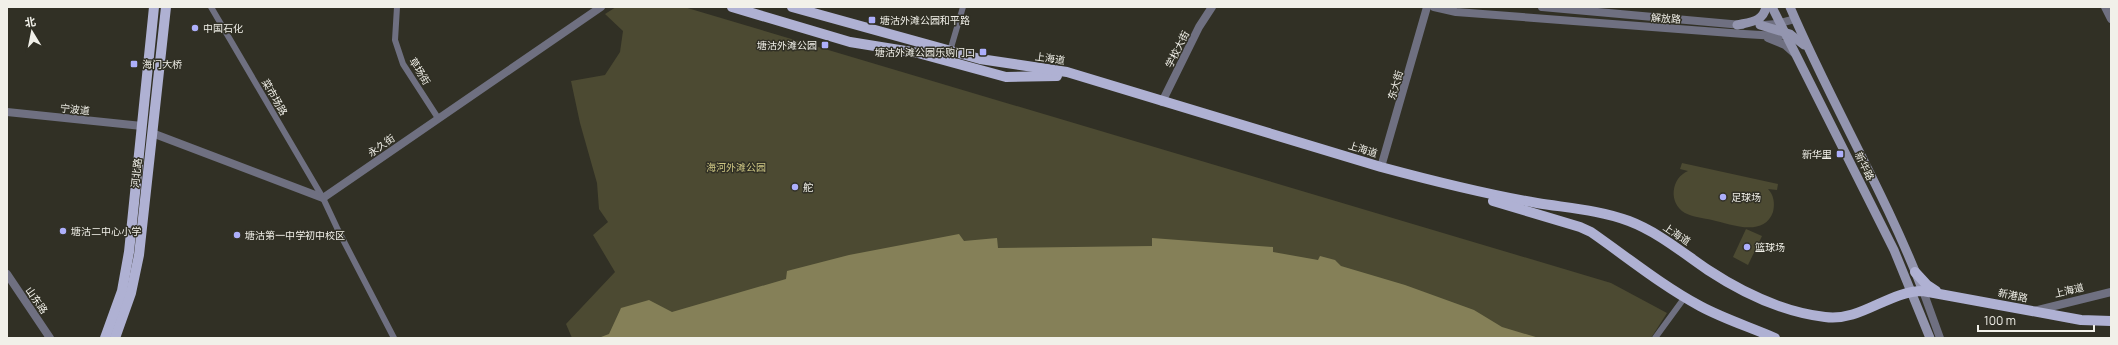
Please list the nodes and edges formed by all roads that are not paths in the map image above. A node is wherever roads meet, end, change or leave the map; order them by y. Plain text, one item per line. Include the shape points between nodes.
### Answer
1 (154, 7) edge
2 (166, 7) edge
3 (211, 7) edge
4 (397, 7) edge
5 (601, 7) edge
6 (732, 7) edge
7 (792, 7) edge
8 (962, 7) edge
9 (1212, 7) edge
10 (1427, 7) edge
11 (1434, 7) edge
12 (1542, 7) edge
13 (1766, 7) edge
14 (1772, 7) edge
15 (1787, 7) edge
16 (1790, 7) edge
17 (2105, 7) edge
18 (2111, 19) edge
19 (1737, 24) junction
20 (1760, 25) joint
21 (1786, 28) junction
22 (1800, 31) junction
23 (1758, 35) junction
24 (1808, 49) junction
25 (950, 51) junction
26 (1797, 56) junction
27 (1162, 102) junction
28 (7, 112) edge
29 (7, 116) edge
30 (438, 118) junction
31 (141, 128) junction
32 (152, 134) junction
33 (1381, 168) junction
34 (323, 198) junction
35 (1915, 272) junction
36 (1905, 273) junction
37 (7, 274) edge
38 (1911, 291) junction
39 (1923, 291) junction
40 (2111, 292) edge
41 (1948, 294) junction
42 (1685, 297) junction
43 (1893, 297) junction
44 (123, 303) junction
45 (2033, 311) junction
46 (2111, 321) edge
47 (50, 338) edge
48 (105, 338) edge
49 (115, 338) edge
50 (394, 338) edge
51 (1656, 338) edge
52 (1775, 338) edge
53 (1930, 338) edge
54 (1940, 338) edge

1 - 31 main road, 河北路
2 - 32 main road, 河北路
3 - 34 street, 菜市场路
4 - 30 street, 草场街 via 395,40 403,64
5 - 30 street, 永久街
6 - 42 main road, 上海道 via 850,42 918,53 1006,77 1047,75 1068,78 1380,171 1554,217 1591,232
7 - 25 main road, 上海道
8 - 25 street
9 - 27 street, 学校大街 via 1199,27
10 - 33 street, 东大街
11 - 23 street, 解放路 via 1456,12
12 - 19 street, 解放路
13 - 19 main road via 1764,15 1759,19
14 - 21 main road, 新华路
15 - 21 street
16 - 21 main road, 新华路
17 - 18 street
19 - 20 street, 解放路
20 - 21 main road
21 - 22 main road, 新华路
21 - 22 street, 解放路
21 - 23 street, 解放路
21 - 24 main road
21 - 26 main road, 新华路
22 - 24 main road, 新华路
23 - 26 street via 1782,43
24 - 35 main road, 新华路 via 1864,161
25 - 27 main road, 上海道 via 1000,64 1067,72
26 - 36 main road, 新华路
27 - 33 main road, 上海道
28 - 31 street, 宁波道
29 - 31 street, 宁波道
30 - 34 street, 永久街
31 - 44 main road, 河北路 via 134,218
32 - 34 street
32 - 44 main road, 河北路 via 139,255
33 - 43 main road, 上海道 via 1498,195 1628,220 1745,292 1772,303 1815,315 1833,318 1848,316
34 - 50 street, 菜市场路
35 - 39 main road, 新华路
35 - 41 main road via 1927,285
36 - 38 main road, 新华路
36 - 43 main road via 1903,286
37 - 47 street, 山东路
38 - 39 main road, 新港路
38 - 43 main road, 上海道
38 - 53 main road, 新华路
39 - 41 main road, 新港路
39 - 54 street, 新华路
40 - 45 street, 上海道
41 - 45 main road, 新港路
42 - 51 street
42 - 52 main road, 上海道 via 1730,320
44 - 48 main road, 河北路
44 - 49 main road, 河北路
45 - 46 main road, 新港路 via 2092,322

